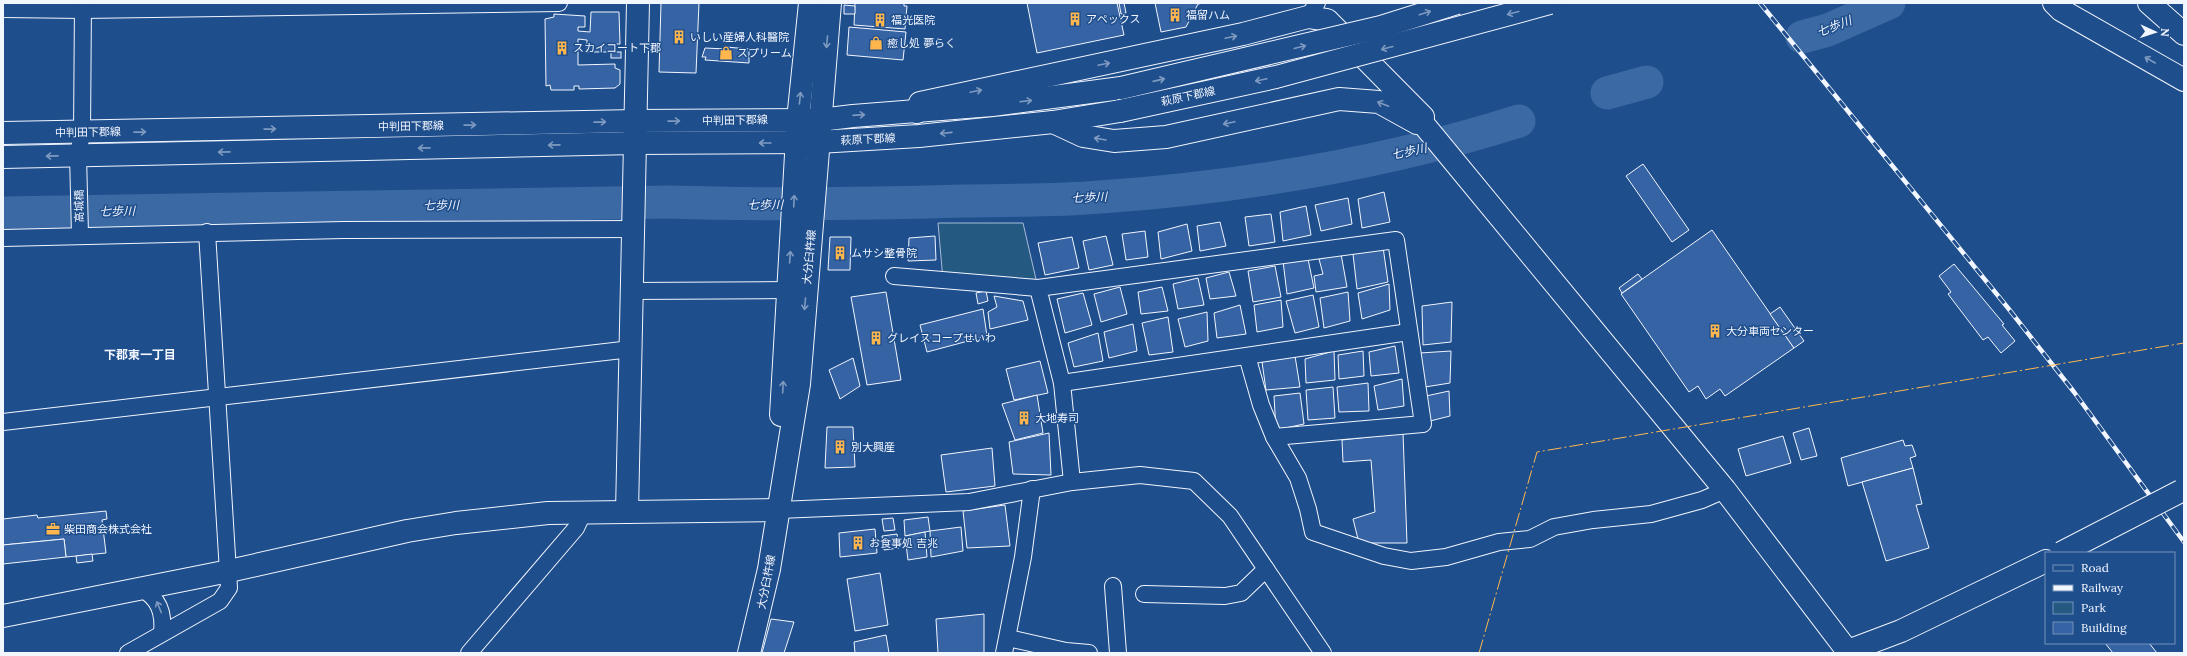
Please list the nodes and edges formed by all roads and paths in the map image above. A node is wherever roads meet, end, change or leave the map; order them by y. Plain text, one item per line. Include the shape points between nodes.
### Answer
1 (494, 3) edge
2 (559, 3) edge
3 (638, 3) edge
4 (810, 3) edge
5 (830, 3) edge
6 (1456, 3) edge
7 (1550, 3) edge
8 (2149, 3) edge
9 (361, 4) edge
10 (224, 5) edge
11 (83, 6) edge
12 (2057, 7) edge
13 (3, 9) edge
14 (1312, 10) edge
15 (2184, 34) edge
16 (2184, 80) edge
17 (918, 112) junction
18 (798, 120) junction
19 (820, 120) junction
20 (1420, 120) junction
21 (635, 121) junction
22 (1053, 122) junction
23 (3, 133) edge
24 (82, 133) junction
25 (808, 142) junction
26 (635, 143) junction
27 (78, 155) junction
28 (3, 157) edge
29 (802, 223) junction
30 (633, 226) junction
31 (80, 232) junction
32 (207, 232) junction
33 (3, 238) edge
34 (894, 276) dead end
35 (1038, 288) junction
36 (788, 290) junction
37 (632, 291) junction
38 (1409, 332) junction
39 (631, 349) junction
40 (1247, 356) junction
41 (1062, 383) junction
42 (218, 397) junction
43 (3, 422) edge
44 (1274, 437) junction
45 (1072, 482) junction
46 (1032, 489) junction
47 (1725, 490) junction
48 (2182, 490) edge
49 (779, 510) junction
50 (627, 512) junction
51 (582, 513) junction
52 (2063, 552) edge
53 (2045, 562) edge
54 (1266, 569) junction
55 (229, 571) junction
56 (1113, 586) dead end
57 (141, 588) junction
58 (1144, 594) dead end
59 (3, 616) edge
60 (162, 633) junction
61 (1006, 645) edge
62 (1845, 652) edge
63 (128, 653) edge
64 (469, 653) edge
65 (749, 653) edge
66 (1089, 653) edge
67 (1118, 653) edge
68 (1323, 653) edge

1 - 2 street
1 - 9 street
3 - 21 main road
18 -> 4 main road, 大分臼杵線
5 -> 19 main road, 大分臼杵線
17 -> 6 main road, 萩原下郡線, bridge via 1121,88 1381,27
7 -> 22 main road, 萩原下郡線, bridge via 1276,77 1120,111
8 - 15 main road
9 - 10 street
10 - 11 street
11 - 13 street
11 - 24 street, 高城橋
16 -> 12 main road
17 -> 14 main road via 920,103 1243,34
14 - 20 main road via 1346,37 1423,117
19 -> 17 main road, 萩原下郡線
18 - 19 main road, 中判田下郡線
21 -> 18 main road, 中判田下郡線
18 - 25 main road, 大分臼杵線
19 - 25 main road, 大分臼杵線
20 -> 22 main road via 1418,123 1379,102 1339,99 1166,137 1114,141 1083,136
20 - 47 main road
24 -> 21 main road, 中判田下郡線
21 - 26 main road
22 -> 25 main road, 萩原下郡線 via 919,136
23 - 24 main road, 中判田下郡線
24 - 27 street, 高城橋
25 -> 26 main road, 中判田下郡線
25 - 29 main road, 大分臼杵線
26 -> 27 main road, 中判田下郡線
26 - 30 main road
27 -> 28 main road, 中判田下郡線
27 - 31 street, 高城橋
36 -> 29 main road, 大分臼杵線
29 -> 49 main road, 大分臼杵線 via 798,384
30 - 32 street
30 - 37 main road
31 - 32 street
31 - 33 street
32 - 42 street
34 - 35 street
35 - 38 street via 1396,240
35 - 41 street
36 - 37 street
49 -> 36 main road, 大分臼杵線 via 780,432
37 - 39 main road
38 - 40 street
38 - 44 street via 1422,424
39 - 42 street
39 - 50 main road
40 - 41 street
40 - 44 street via 1261,405
41 - 45 street
42 - 43 street
42 - 55 street
44 - 47 street via 1298,478 1313,532 1384,556 1411,561 1446,557 1499,542 1530,539 1554,527 1651,514 1702,500
45 - 46 street
45 - 54 street via 1140,476 1194,481 1230,516
46 - 49 street via 969,502
46 - 61 street
47 - 62 main road
48 - 52 main road, bridge
49 - 50 main road
49 - 65 main road, 大分臼杵線 via 765,591
50 - 51 main road
51 - 55 main road via 527,515 407,531
51 - 64 street via 576,528
53 - 62 main road via 1901,631
54 - 58 street via 1241,593 1225,596
54 - 68 street
55 - 57 main road
55 - 60 street via 229,588 220,601
56 - 67 street
57 - 59 main road
60 -> 57 street via 163,618 158,602
60 - 63 street
61 - 66 street

